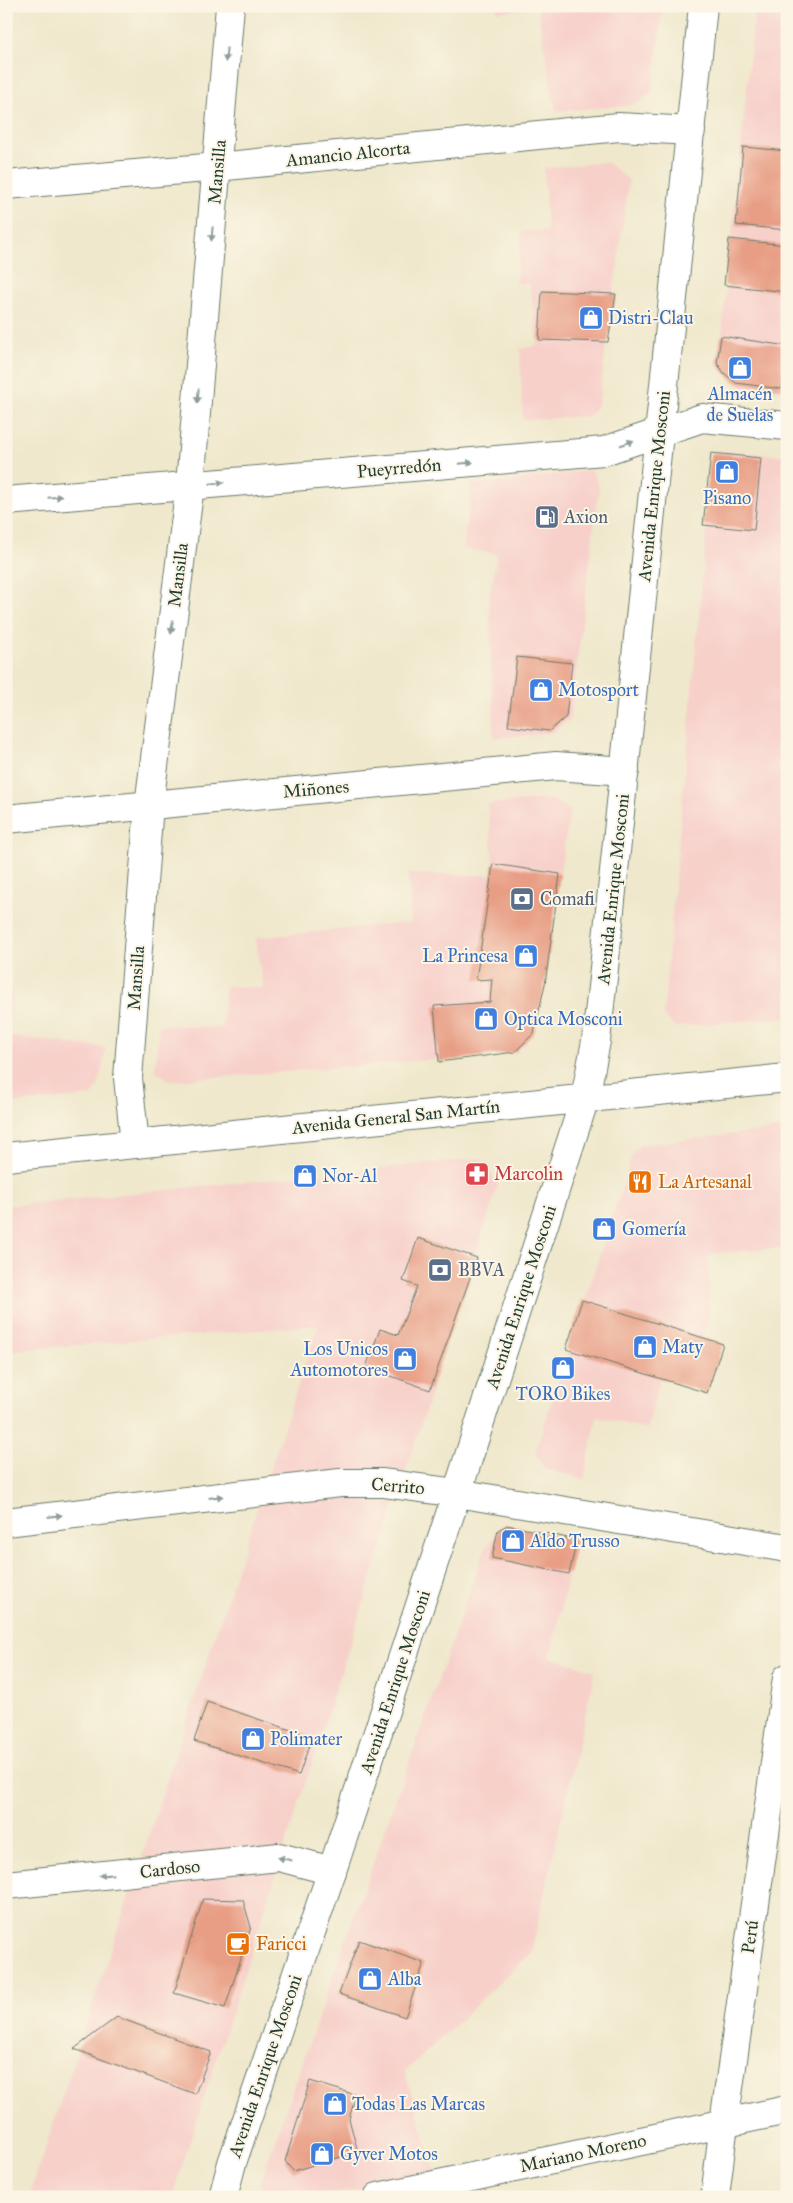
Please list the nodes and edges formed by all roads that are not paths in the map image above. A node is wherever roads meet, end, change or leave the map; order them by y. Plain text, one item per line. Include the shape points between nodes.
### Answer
1 (230, 6) edge
2 (703, 6) edge
3 (691, 131) junction
4 (217, 166) junction
5 (6, 185) edge
6 (787, 426) edge
7 (659, 432) junction
8 (190, 486) junction
9 (6, 500) edge
10 (626, 771) junction
11 (149, 805) junction
12 (6, 819) edge
13 (787, 1078) edge
14 (585, 1098) junction
15 (135, 1144) junction
16 (6, 1157) edge
17 (457, 1492) junction
18 (6, 1522) edge
19 (787, 1548) edge
20 (787, 1678) edge
21 (332, 1871) junction
22 (6, 1885) edge
23 (787, 2110) edge
24 (724, 2123) junction
25 (222, 2197) edge
26 (378, 2197) edge
27 (715, 2197) edge

1 -> 4 street, Mansilla
2 - 3 street, Avenida Enrique Mosconi
3 - 4 street, Amancio Alcorta via 619,127
3 - 7 street, Avenida Enrique Mosconi
4 - 5 street, Amancio Alcorta
4 -> 8 street, Mansilla
6 - 7 street, Pueyrredón via 702,418
8 -> 7 street, Pueyrredón via 604,451
7 - 10 street, Avenida Enrique Mosconi
9 -> 8 street, Pueyrredón
8 -> 11 street, Mansilla
10 - 11 street, Miñones via 556,766
10 - 14 street, Avenida Enrique Mosconi via 597,1032
11 - 12 street, Miñones
11 - 15 street, Mansilla via 128,1078
13 - 14 street, Avenida General San Martín
14 - 15 street, Avenida General San Martín
14 - 17 street, Avenida Enrique Mosconi
15 - 16 street, Avenida General San Martín
18 -> 17 street, Cerrito via 340,1483 383,1483
17 - 19 street, Cerrito
17 - 21 street, Avenida Enrique Mosconi
20 - 24 street, Perú
21 -> 22 street, Cardoso via 279,1857
21 - 25 street, Avenida Enrique Mosconi
23 - 24 street, Mariano Moreno
24 - 26 street, Mariano Moreno
24 - 27 street, Perú

